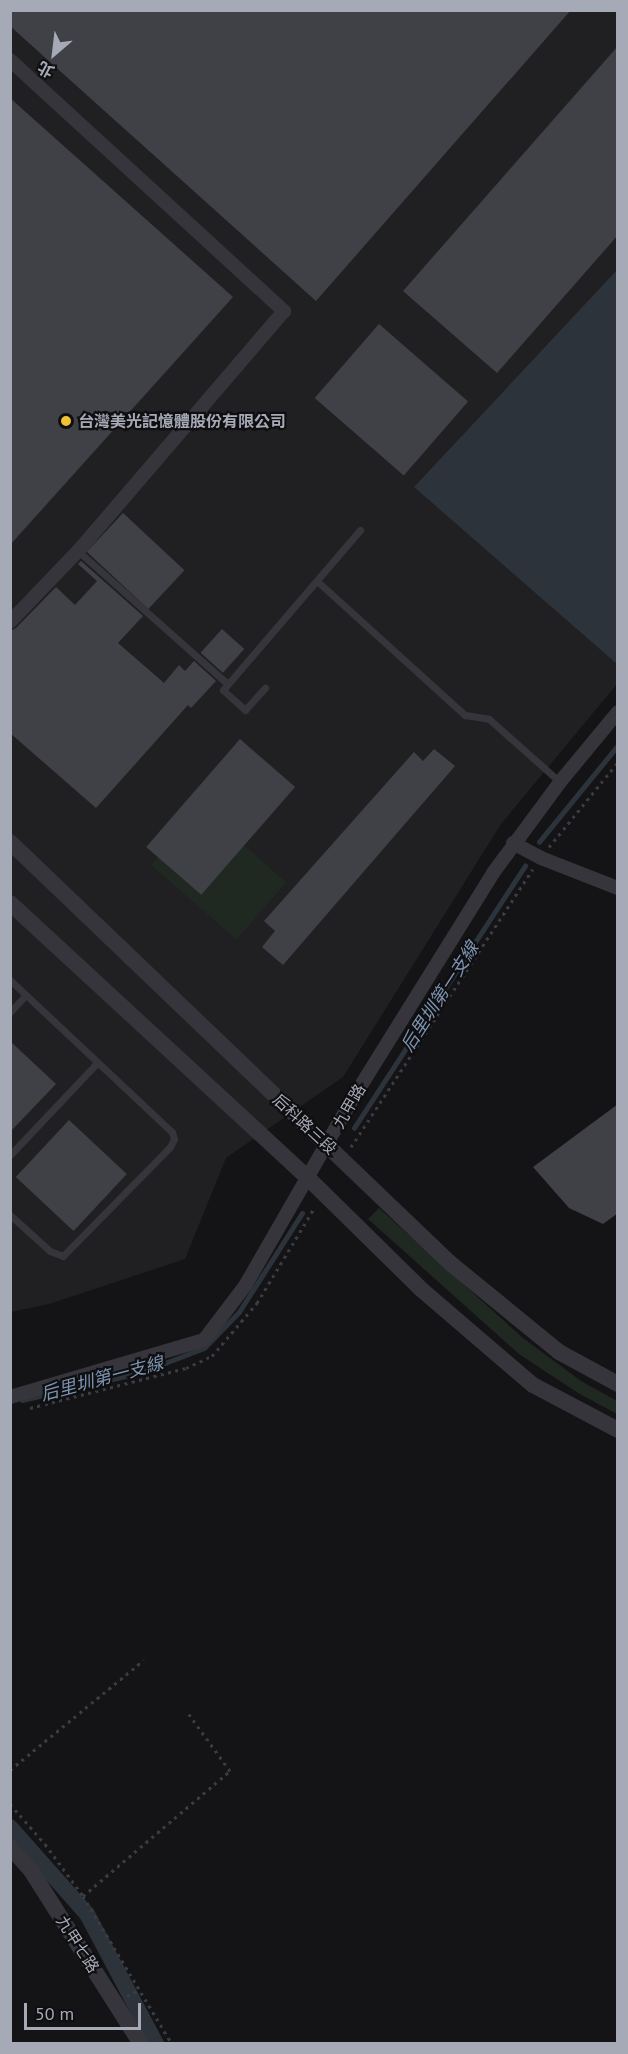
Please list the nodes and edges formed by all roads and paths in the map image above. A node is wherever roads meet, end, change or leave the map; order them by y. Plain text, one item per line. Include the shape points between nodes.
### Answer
1 (10, 60) edge
2 (360, 531) dead end
3 (78, 551) junction
4 (317, 581) junction
5 (10, 622) edge
6 (228, 684) junction
7 (265, 688) dead end
8 (618, 712) edge
9 (560, 782) junction
10 (10, 842) edge
11 (513, 843) junction
12 (618, 888) edge
13 (10, 903) edge
14 (10, 980) edge
15 (26, 995) junction
16 (10, 1012) edge
17 (96, 1064) junction
18 (327, 1145) junction
19 (10, 1155) edge
20 (309, 1179) junction
21 (10, 1215) edge
22 (618, 1384) edge
23 (10, 1397) edge
24 (618, 1430) edge
25 (144, 1660) dead end
26 (188, 1713) dead end
27 (10, 1770) edge
28 (10, 1804) edge
29 (10, 1847) edge
30 (83, 1896) junction
31 (141, 2043) edge
32 (172, 2043) edge

1 - 3 street via 284,311
2 - 4 lane
3 - 5 street
3 - 6 lane
4 - 6 lane
4 - 9 lane via 465,716 489,719
6 - 7 lane via 223,690 245,710
8 - 9 street, 九甲路
9 - 11 street, 九甲路
10 - 18 street, 后科路三段
11 - 12 street via 540,858
11 - 18 street, 九甲路
13 - 20 street
14 - 15 lane
15 - 16 lane
15 - 17 lane
17 - 19 lane
17 - 21 lane via 172,1132 170,1147 63,1256 50,1251
18 - 20 street, 九甲路
18 - 22 street, 后科路三段 via 450,1263 560,1352
20 - 23 street, 九甲路 via 245,1286 204,1340
20 - 24 street via 422,1290 533,1385
25 - 27 path
26 - 30 path via 230,1771
28 - 30 path
29 - 31 street, 九甲七路 via 30,1869
30 - 32 path

